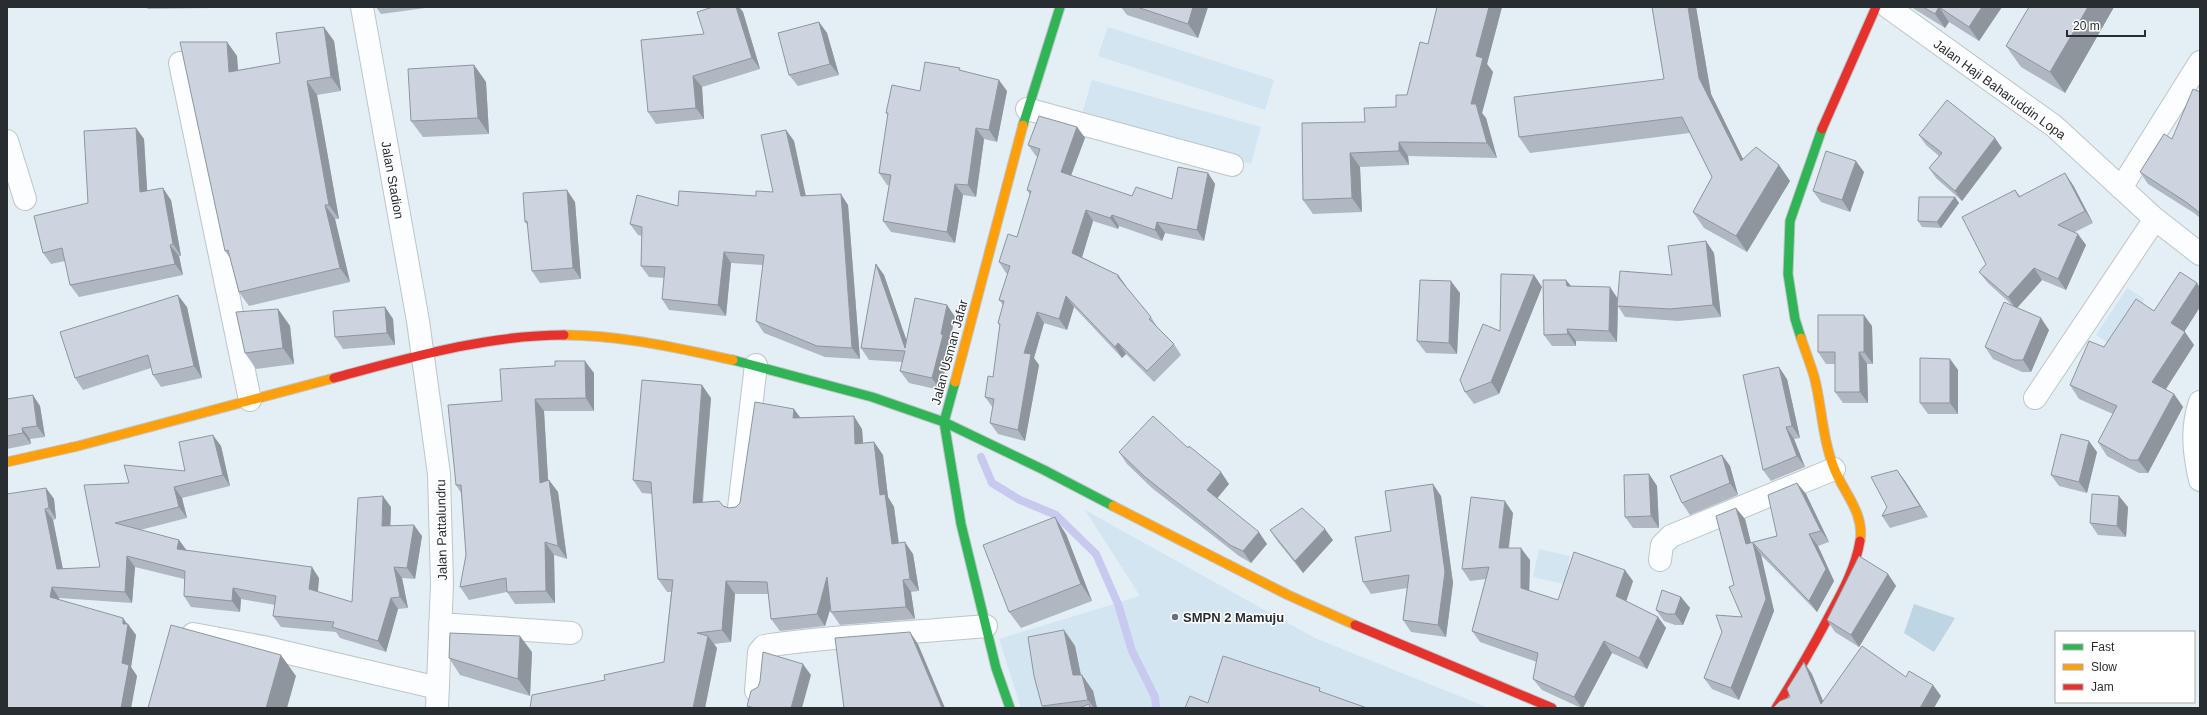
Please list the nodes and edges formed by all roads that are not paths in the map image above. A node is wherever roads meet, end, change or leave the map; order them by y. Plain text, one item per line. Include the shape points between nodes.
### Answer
1 (362, 7) edge
2 (1060, 7) edge
3 (1876, 7) edge
4 (1888, 7) edge
5 (2200, 62) edge
6 (180, 63) edge
7 (1027, 109) junction
8 (7, 141) edge
9 (1232, 165) dead end
10 (2122, 188) junction
11 (24, 199) dead end
12 (2155, 219) junction
13 (2200, 254) edge
14 (423, 354) junction
15 (756, 365) junction
16 (2035, 398) dead end
17 (250, 400) junction
18 (2200, 402) edge
19 (944, 422) junction
20 (7, 462) edge
21 (1834, 469) junction
22 (2200, 480) edge
23 (739, 508) edge
24 (1660, 560) dead end
25 (440, 624) junction
26 (986, 626) junction
27 (179, 632) edge
28 (571, 633) dead end
29 (756, 691) edge
30 (437, 698) edge
31 (1010, 708) edge
32 (1552, 708) edge
33 (1776, 708) edge

1 - 14 street, Jalan Stadion
2 - 7 street, Jalan Usman Jafar
3 - 21 street via 1817,140 1790,221 1788,274 1795,319 1814,376 1827,448
4 - 10 street, Jalan Haji Baharuddin Lopa via 2054,126
5 - 10 street
6 - 17 street
7 - 9 street
7 - 19 street, Jalan Usman Jafar
8 - 11 street
10 - 12 street, Jalan Haji Baharuddin Lopa
12 - 13 street, Jalan Haji Baharuddin Lopa
12 - 16 street
14 - 15 street via 493,341 551,335 596,335 650,342
14 - 17 street
14 - 25 street, Jalan Pattalundru via 440,474
15 - 19 street via 872,397
15 - 23 street
17 - 20 street
18 - 22 street via 2196,414 2194,447
19 - 26 street, Jalan Usman Jafar via 961,524
19 - 32 street via 1044,470 1288,595 1408,649
21 - 24 street via 1665,539
21 - 33 street via 1852,502 1862,529 1858,559 1800,670
25 - 28 street
25 - 30 street, Jalan Pattalundru
26 - 29 street via 920,633 807,639 764,646 759,652
26 - 31 street, Jalan Usman Jafar via 996,668
27 - 30 street via 235,641

